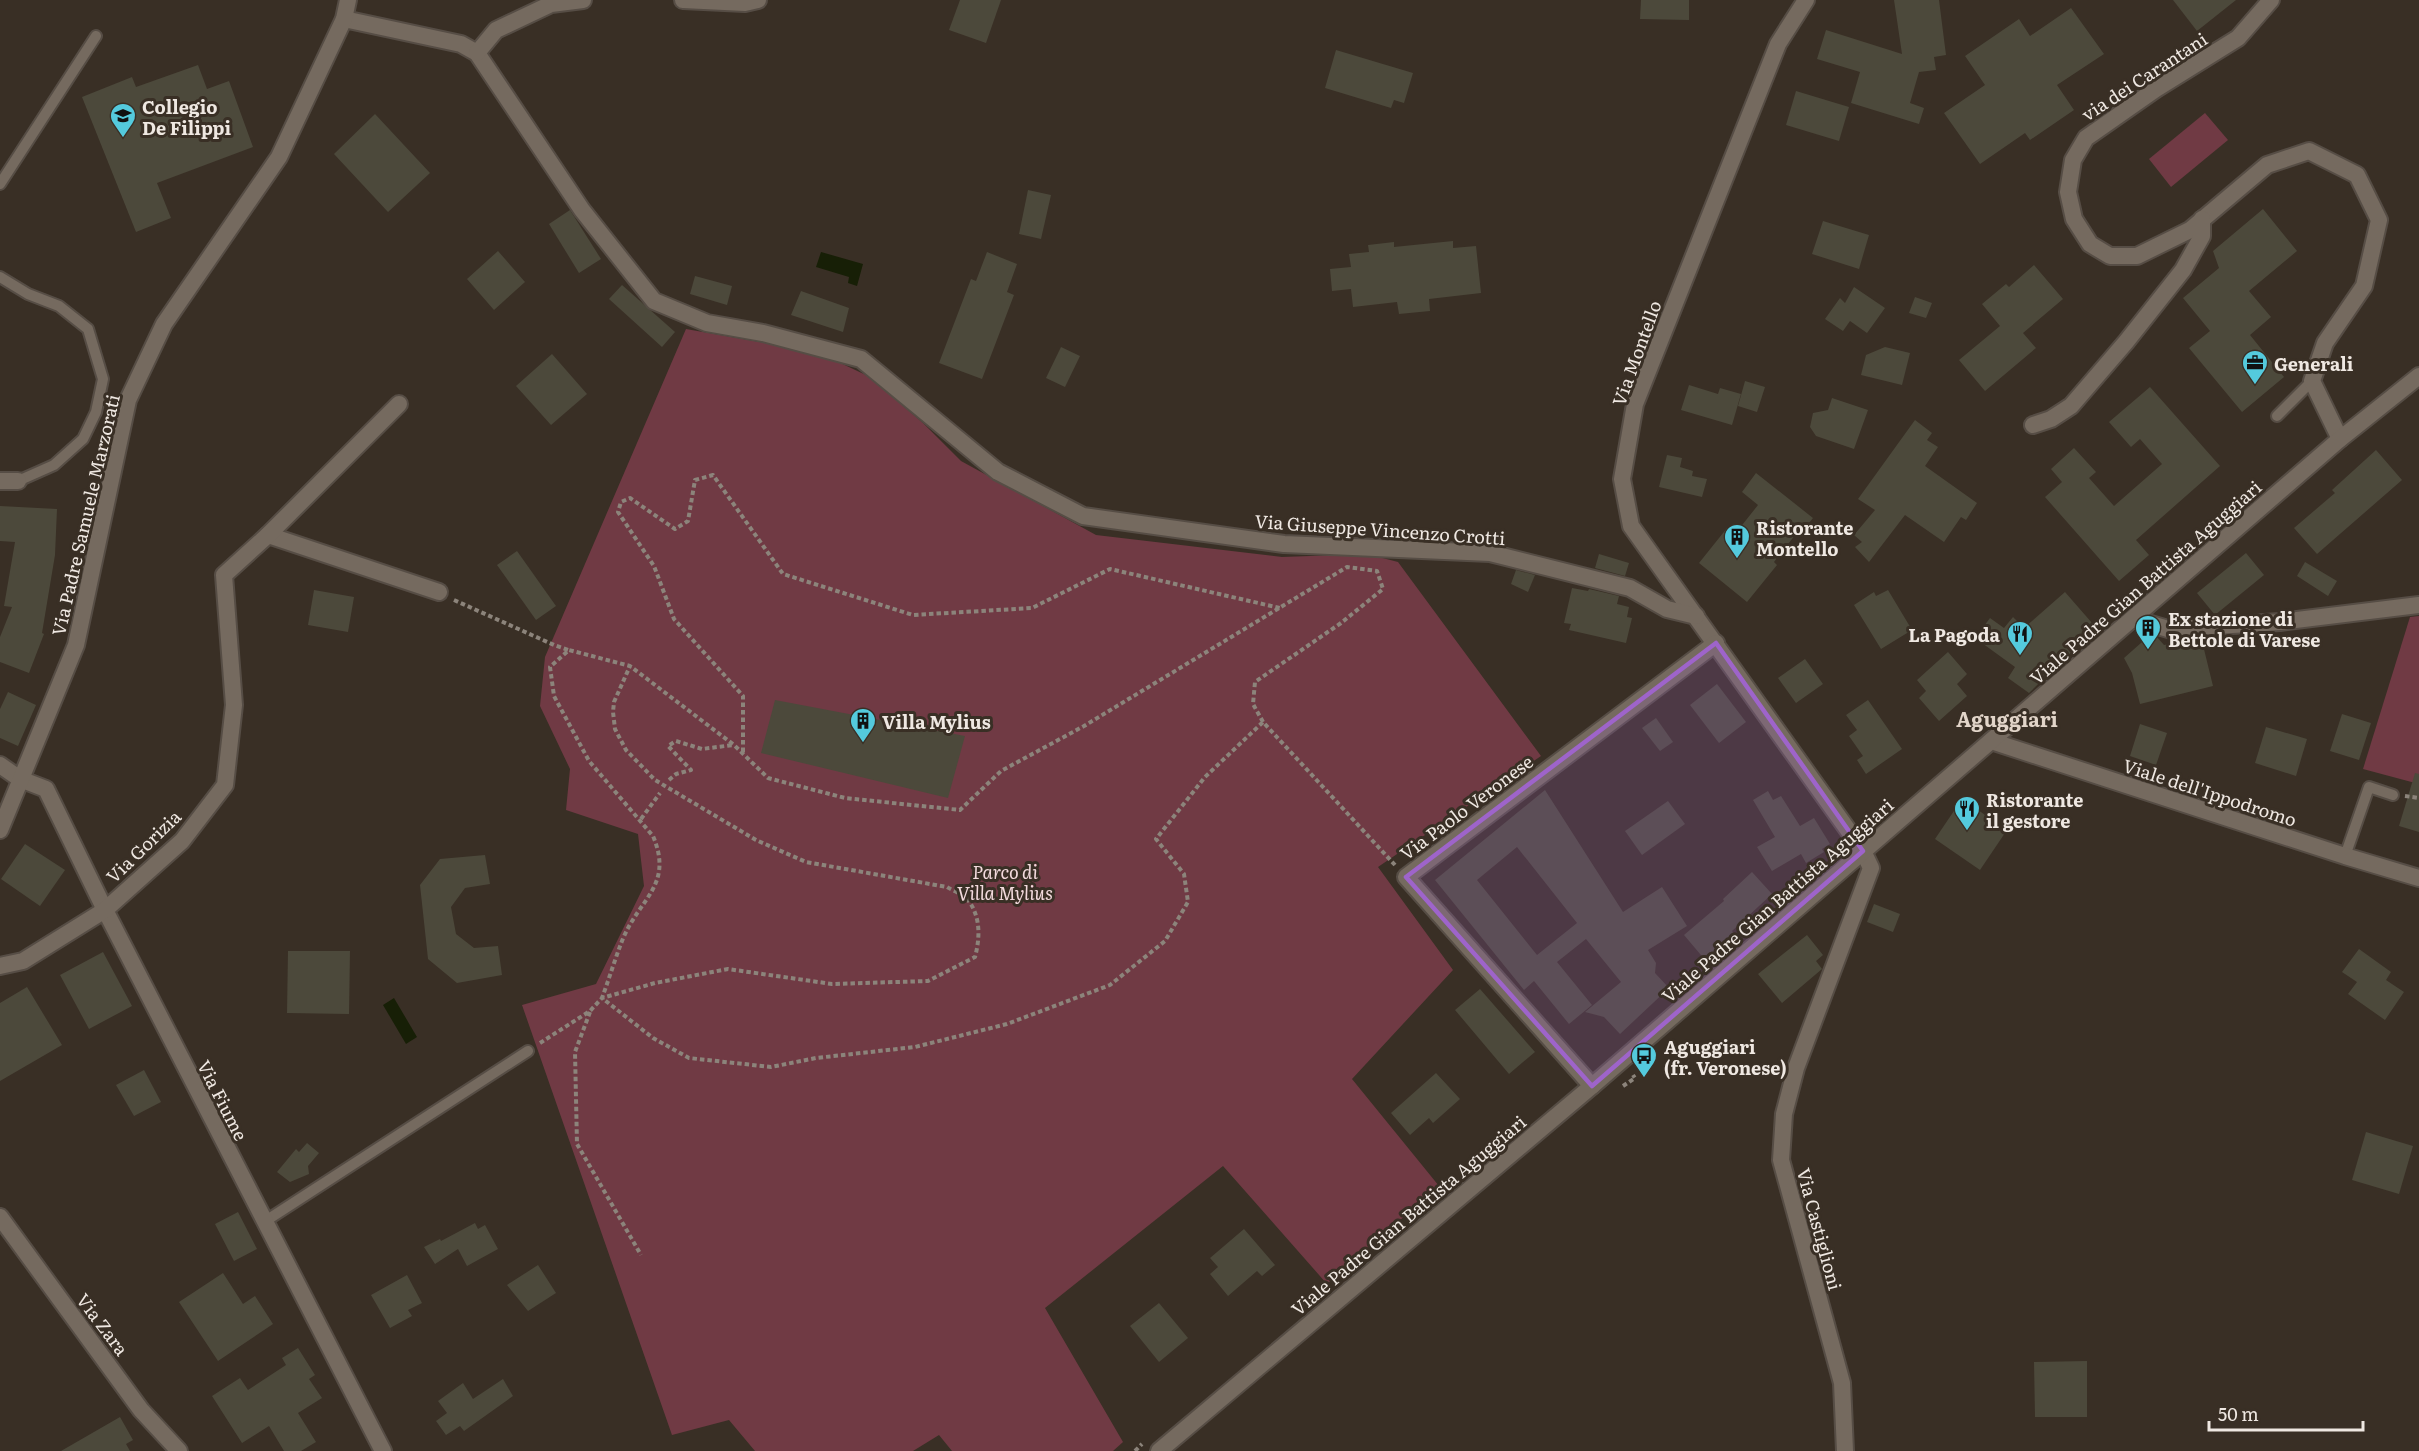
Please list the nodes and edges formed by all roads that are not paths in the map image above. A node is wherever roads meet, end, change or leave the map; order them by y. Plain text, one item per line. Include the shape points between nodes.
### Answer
1 (348, 0) edge
2 (583, 0) edge
3 (683, 0) edge
4 (758, 0) edge
5 (1806, 0) edge
6 (2271, 0) edge
7 (344, 19) junction
8 (96, 36) dead end
9 (477, 53) junction
10 (0, 184) edge
11 (2202, 219) junction
12 (0, 277) edge
13 (2419, 376) edge
14 (2312, 381) junction
15 (399, 404) dead end
16 (2277, 416) dead end
17 (2033, 425) dead end
18 (2340, 439) junction
19 (0, 481) edge
20 (18, 481) joint
21 (268, 535) junction
22 (439, 592) road end
23 (2419, 605) edge
24 (1696, 616) junction
25 (2134, 619) junction
26 (1716, 643) junction
27 (1991, 741) junction
28 (0, 765) edge
29 (20, 779) junction
30 (2393, 795) dead end
31 (0, 830) edge
32 (1863, 851) junction
33 (2345, 856) junction
34 (2419, 878) edge
35 (105, 910) junction
36 (0, 966) edge
37 (528, 1051) road end
38 (1592, 1086) junction
39 (0, 1216) edge
40 (264, 1222) junction
41 (179, 1451) edge
42 (383, 1451) edge
43 (1159, 1451) edge
44 (1845, 1451) edge

1 - 7 street, Via Padre Samuele Marzorati
2 - 9 street via 551,4 496,30
3 - 4 street
5 - 24 street, Via Montello via 1778,44 1635,404 1628,438 1622,479 1631,526
6 - 11 street, via dei Carantani via 2238,38 2086,138 2073,160 2068,192 2074,219 2090,244 2110,256 2137,256 2190,230
7 - 9 street via 461,44
7 - 29 street, Via Padre Samuele Marzorati via 279,157 164,324 128,400 76,645
8 - 10 lane
9 - 24 street, Via Giuseppe Vincenzo Crotti via 582,210 654,301 707,323 763,333 861,359 999,472 1083,516 1284,544 1490,553 1630,588 1667,609
11 - 14 street, via dei Carantani via 2267,165 2309,151 2357,175 2379,220 2364,286 2325,344
11 - 17 street via 2202,236 2184,270 2126,342 2072,406
12 - 20 lane via 59,306 88,329 103,379 96,412 83,439 54,465
13 - 18 street, Viale Padre Gian Battista Aguggiari
14 - 16 lane
14 - 18 street
15 - 21 street, Via Gorizia
18 - 25 street, Viale Padre Gian Battista Aguggiari
19 - 20 street
21 - 22 street
21 - 35 street, Via Gorizia via 224,574 234,705 225,785 182,841
23 - 25 street via 2280,622 2168,629
24 - 26 street, Via Montello
25 - 27 street, Viale Padre Gian Battista Aguggiari
26 - 32 street, Via Montello
26 - 38 street, Via Paolo Veronese via 1406,877
27 - 32 street, Viale Padre Gian Battista Aguggiari
27 - 33 street, Viale dell'Ippodromo
28 - 29 street, Via Fiume
29 - 31 street, Via Padre Samuele Marzorati
29 - 35 street, Via Fiume via 46,789
30 - 33 lane via 2369,787
32 - 38 street, Viale Padre Gian Battista Aguggiari
32 - 44 street, Via Castiglioni via 1871,868 1796,1068 1784,1114 1780,1160 1842,1383
33 - 34 street, Viale dell'Ippodromo
35 - 36 street, Via Gorizia via 23,961
35 - 40 street, Via Fiume
37 - 40 lane
38 - 43 street, Viale Padre Gian Battista Aguggiari
39 - 41 street, Via Zara via 141,1410
40 - 42 street, Via Fiume

